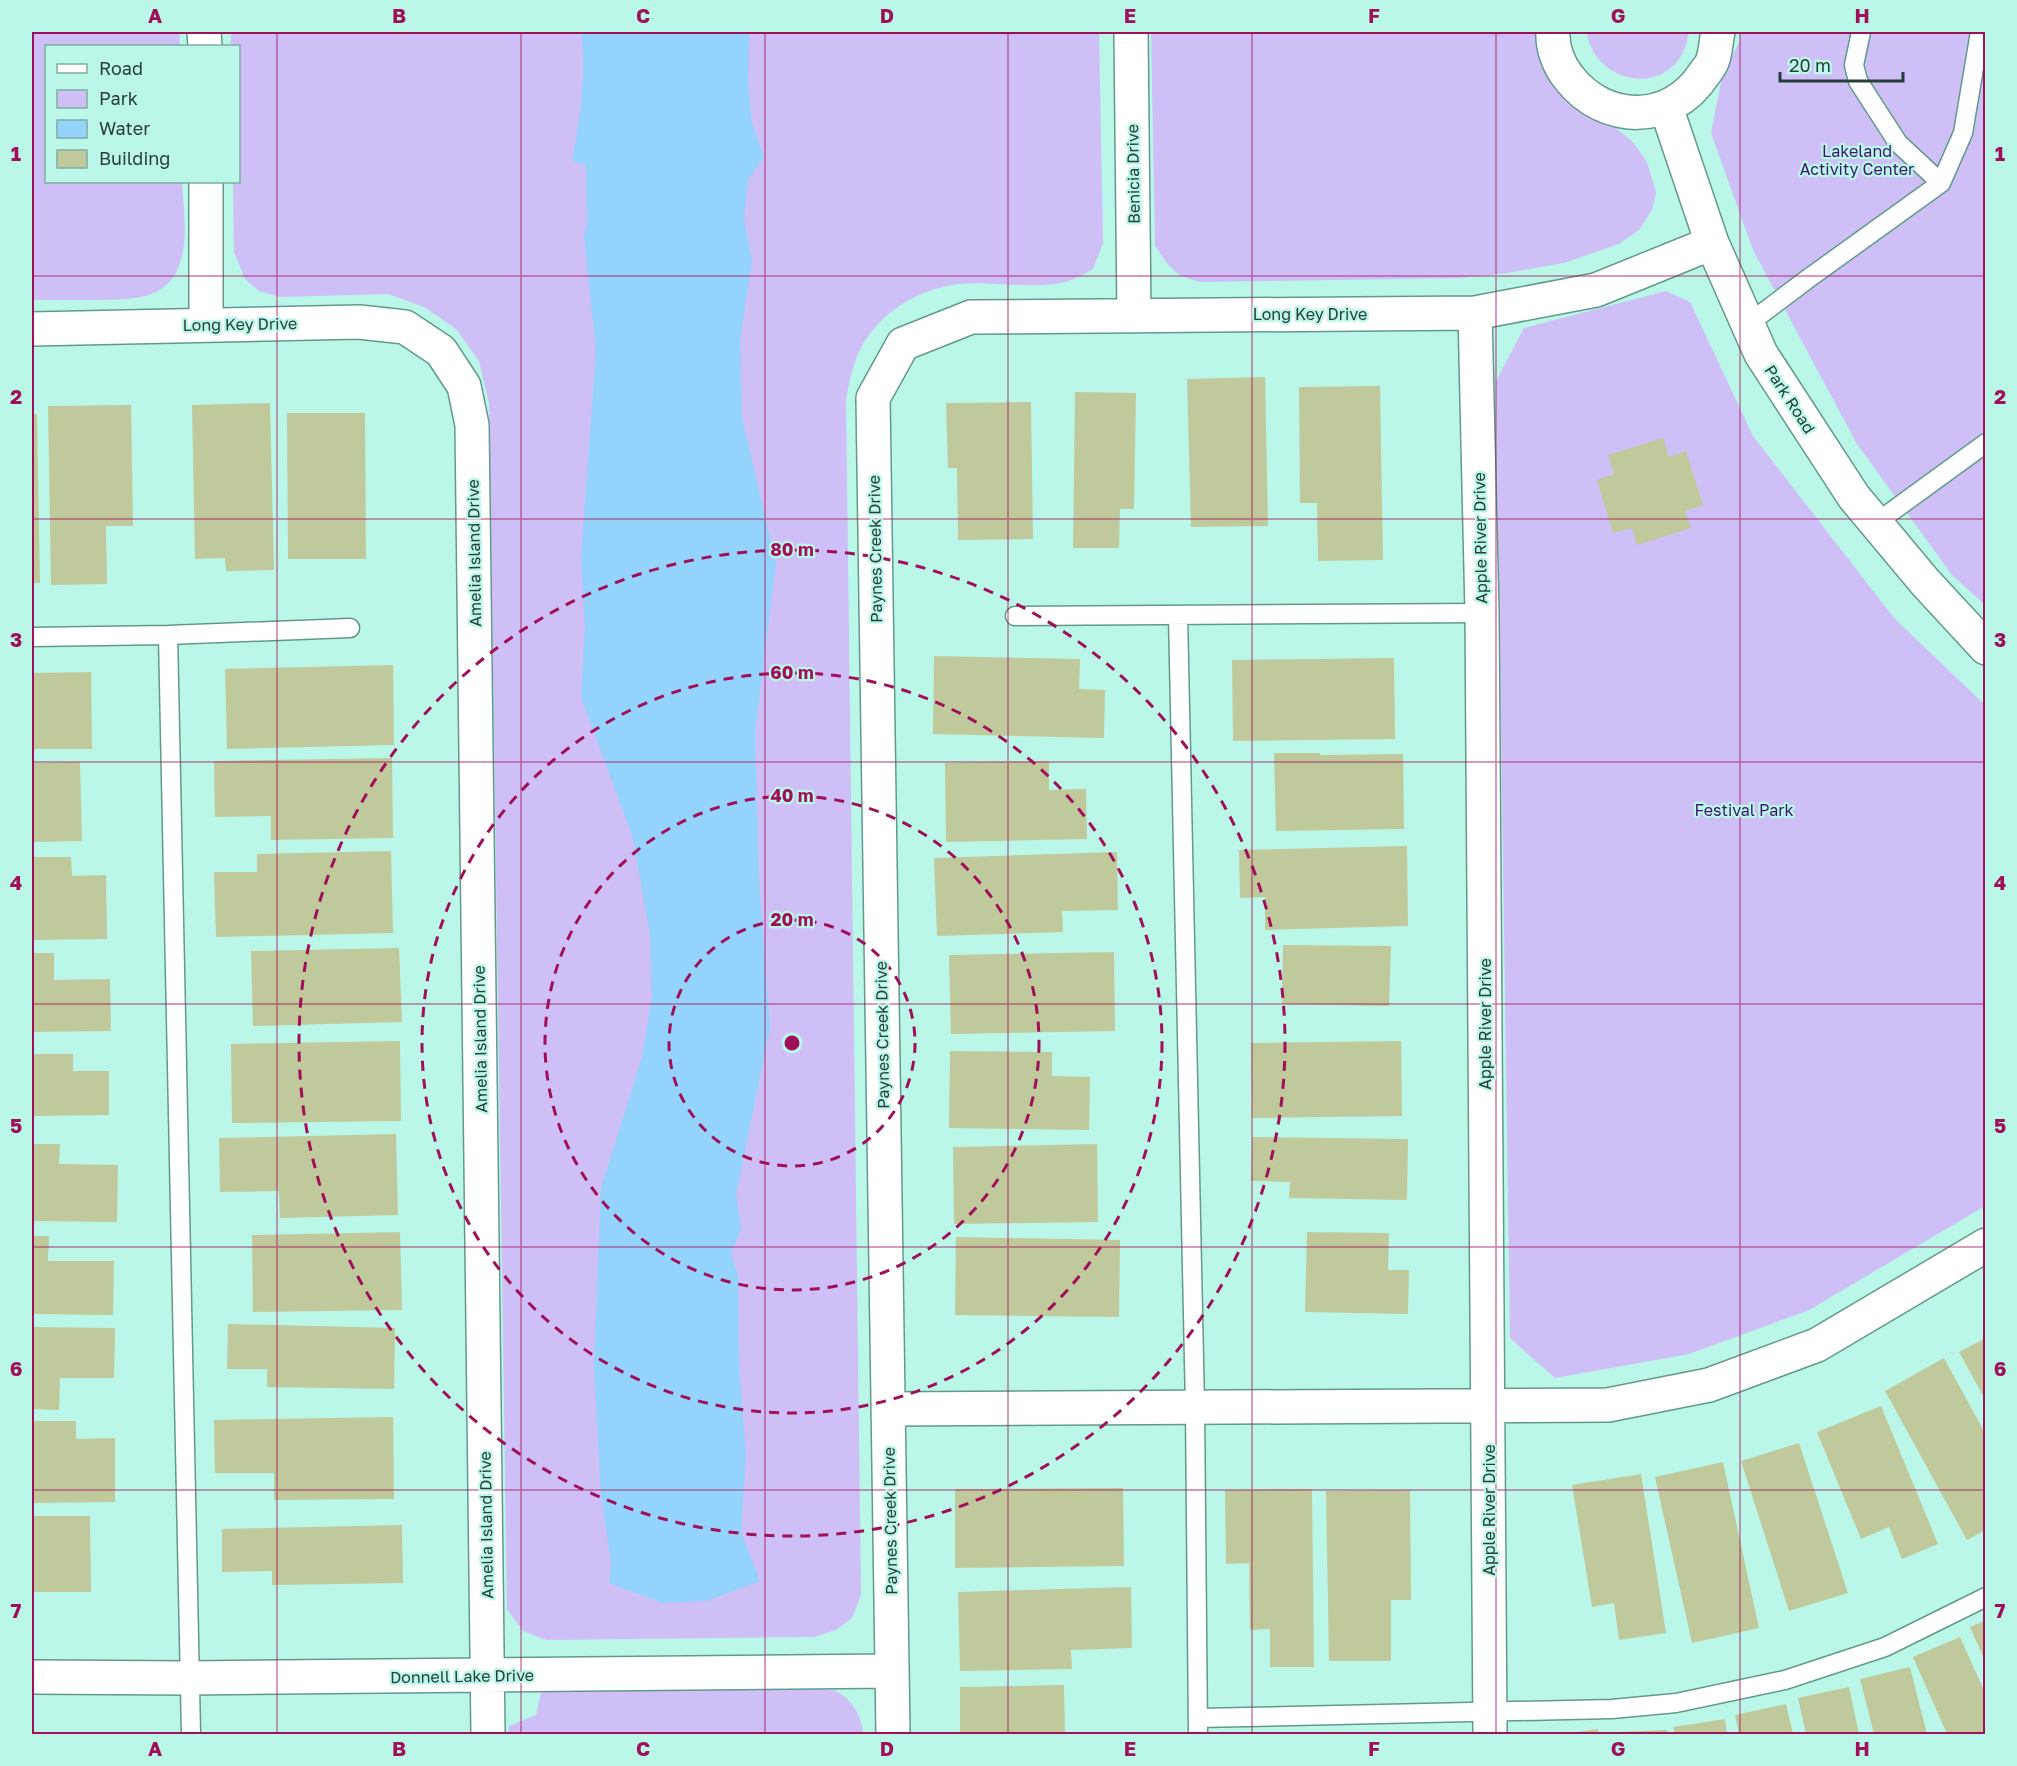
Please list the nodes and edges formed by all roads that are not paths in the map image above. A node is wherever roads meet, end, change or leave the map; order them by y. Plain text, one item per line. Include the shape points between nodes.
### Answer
1 (1131, 32) edge
2 (1553, 32) edge
3 (1718, 32) edge
4 (1861, 32) edge
5 (1980, 32) edge
6 (1666, 107) junction
7 (206, 183) edge
8 (1941, 183) junction
9 (1712, 243) junction
10 (1475, 313) junction
11 (1134, 316) junction
12 (206, 324) junction
13 (1748, 324) junction
14 (32, 329) edge
15 (903, 344) joint
16 (441, 351) joint
17 (1986, 443) edge
18 (1876, 523) junction
19 (1482, 613) junction
20 (1178, 615) junction
21 (1016, 616) dead end
22 (350, 628) dead end
23 (168, 635) junction
24 (32, 637) edge
25 (1986, 648) edge
26 (1986, 1245) edge
27 (1195, 1407) junction
28 (1489, 1407) junction
29 (888, 1409) junction
30 (1986, 1597) edge
31 (892, 1671) junction
32 (488, 1676) junction
33 (32, 1677) edge
34 (190, 1678) junction
35 (1490, 1723) edge
36 (1198, 1726) edge
37 (191, 1734) edge
38 (488, 1734) edge
39 (893, 1734) edge

1 - 11 street, Benicia Drive
2 - 6 street via 1560,67 1579,92 1605,108 1636,114
3 - 6 street via 1713,60 1695,88
4 - 8 lane via 1854,65 1858,81 1898,143
5 - 8 lane via 1963,133
6 - 9 street, Park Road
7 - 12 street
8 - 13 lane
9 - 10 street, Long Key Drive via 1596,290
9 - 13 street, Park Road
10 - 11 street, Long Key Drive
10 - 19 street, Apple River Drive
11 - 15 street, Long Key Drive via 971,316
12 - 14 street, Long Key Drive
12 - 16 street, Long Key Drive via 359,322 405,327
13 - 18 street, Park Road via 1761,354 1854,497
15 - 29 street, Paynes Creek Drive via 873,398
16 - 32 street, Amelia Island Drive via 464,386 472,425
17 - 18 lane
18 - 25 street, Park Road
19 - 20 lane
19 - 28 street, Apple River Drive
20 - 21 lane
20 - 27 lane
22 - 23 lane
23 - 24 lane
23 - 34 lane
26 - 28 street via 1817,1345 1709,1385 1608,1405
27 - 28 street
27 - 29 street
27 - 36 lane
28 - 35 street, Apple River Drive
29 - 31 street, Paynes Creek Drive
30 - 35 lane via 1885,1647 1785,1680 1676,1703
31 - 32 street, Donnell Lake Drive
31 - 39 street, Paynes Creek Drive
32 - 34 street, Donnell Lake Drive
32 - 38 street, Amelia Island Drive
33 - 34 street, Donnell Lake Drive
34 - 37 lane
35 - 36 lane

